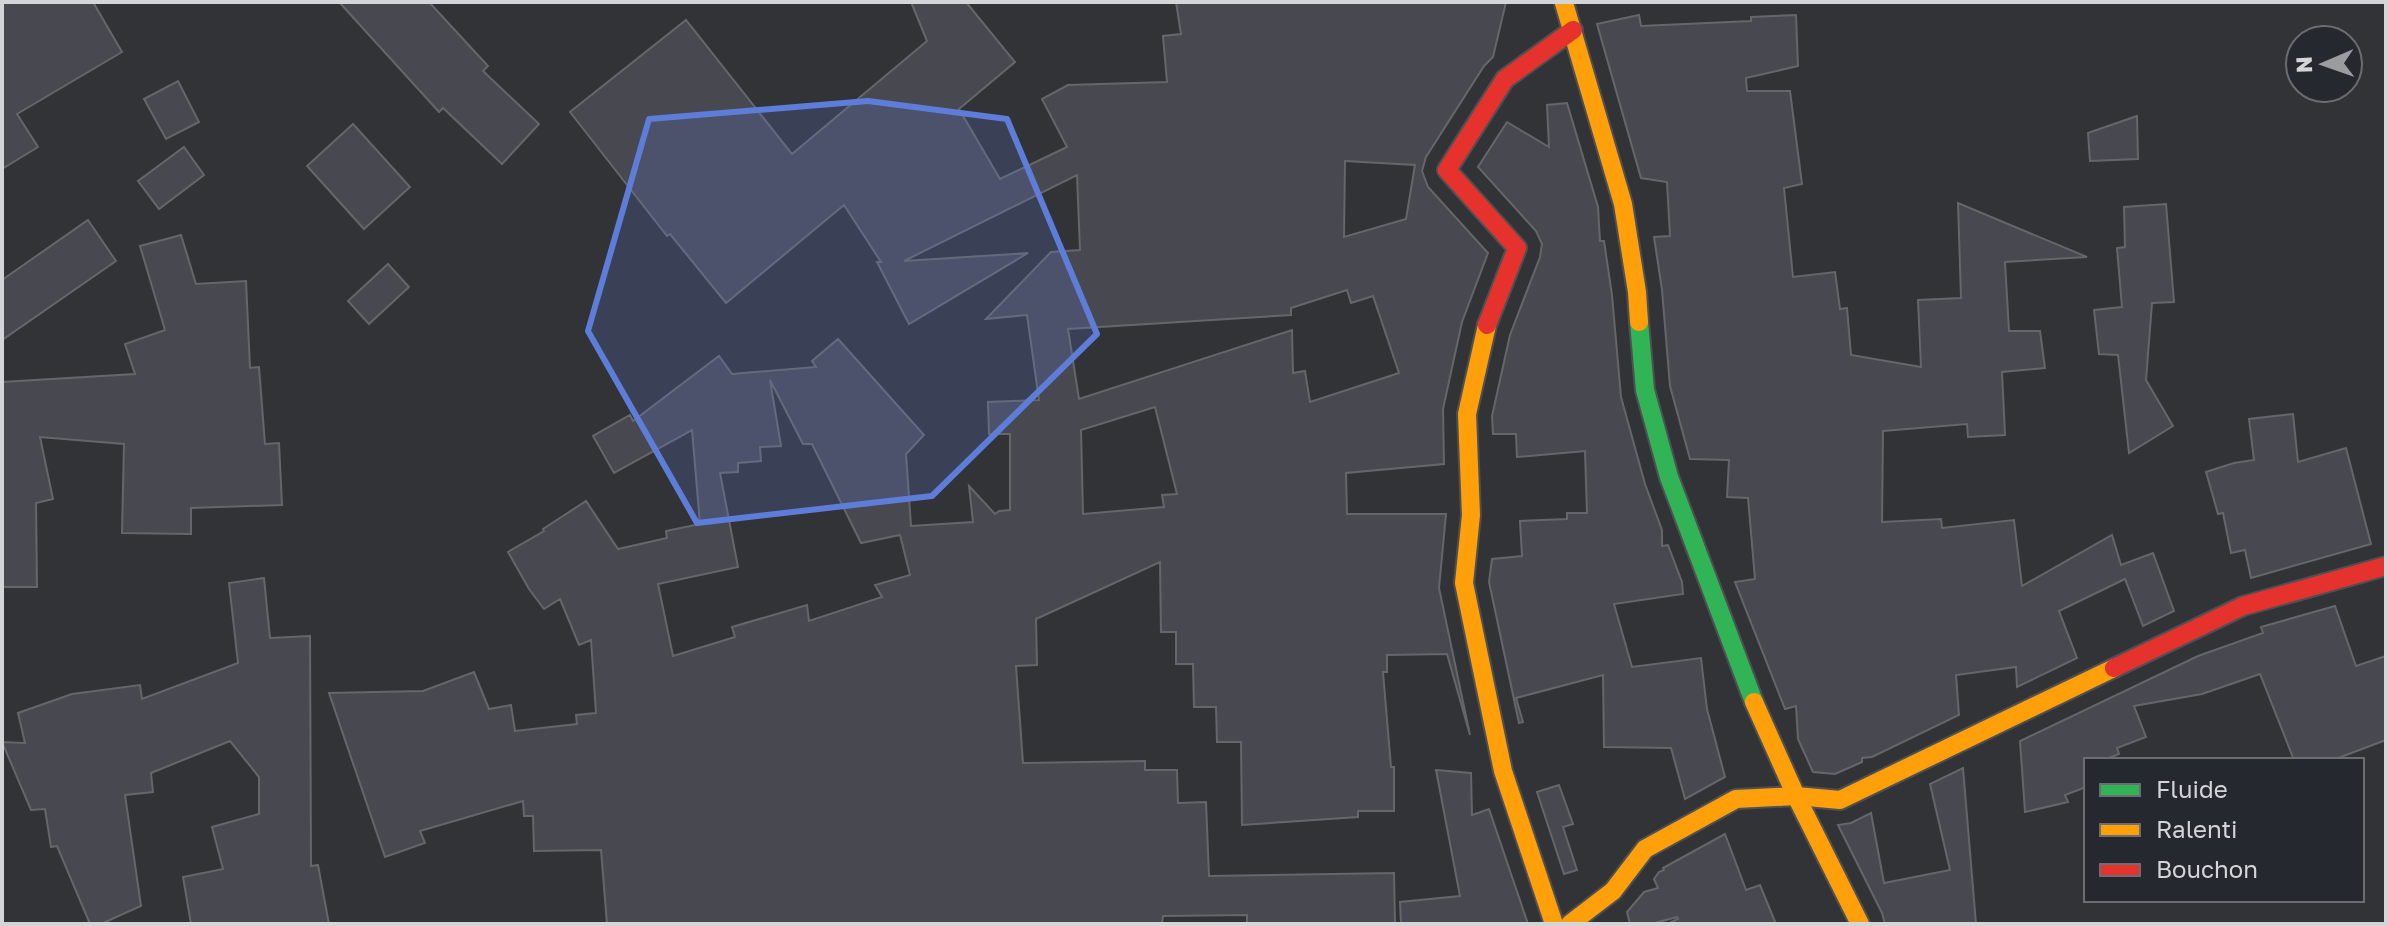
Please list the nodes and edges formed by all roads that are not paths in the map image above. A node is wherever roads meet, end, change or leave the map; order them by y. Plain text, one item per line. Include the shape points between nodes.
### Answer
1 (1564, 2) edge
2 (1573, 30) junction
3 (2386, 566) edge
4 (1796, 796) junction
5 (1554, 924) edge
6 (1570, 924) edge
7 (1860, 924) edge

1 - 2 street
2 - 4 street via 1623,204 1645,390 1669,477 1747,685
2 - 5 street via 1505,79 1447,170 1517,248 1486,328 1467,414 1471,515 1464,583 1503,771
3 - 4 street via 2243,606 1840,800
4 - 6 street via 1736,799 1645,849 1613,891
4 - 7 street

